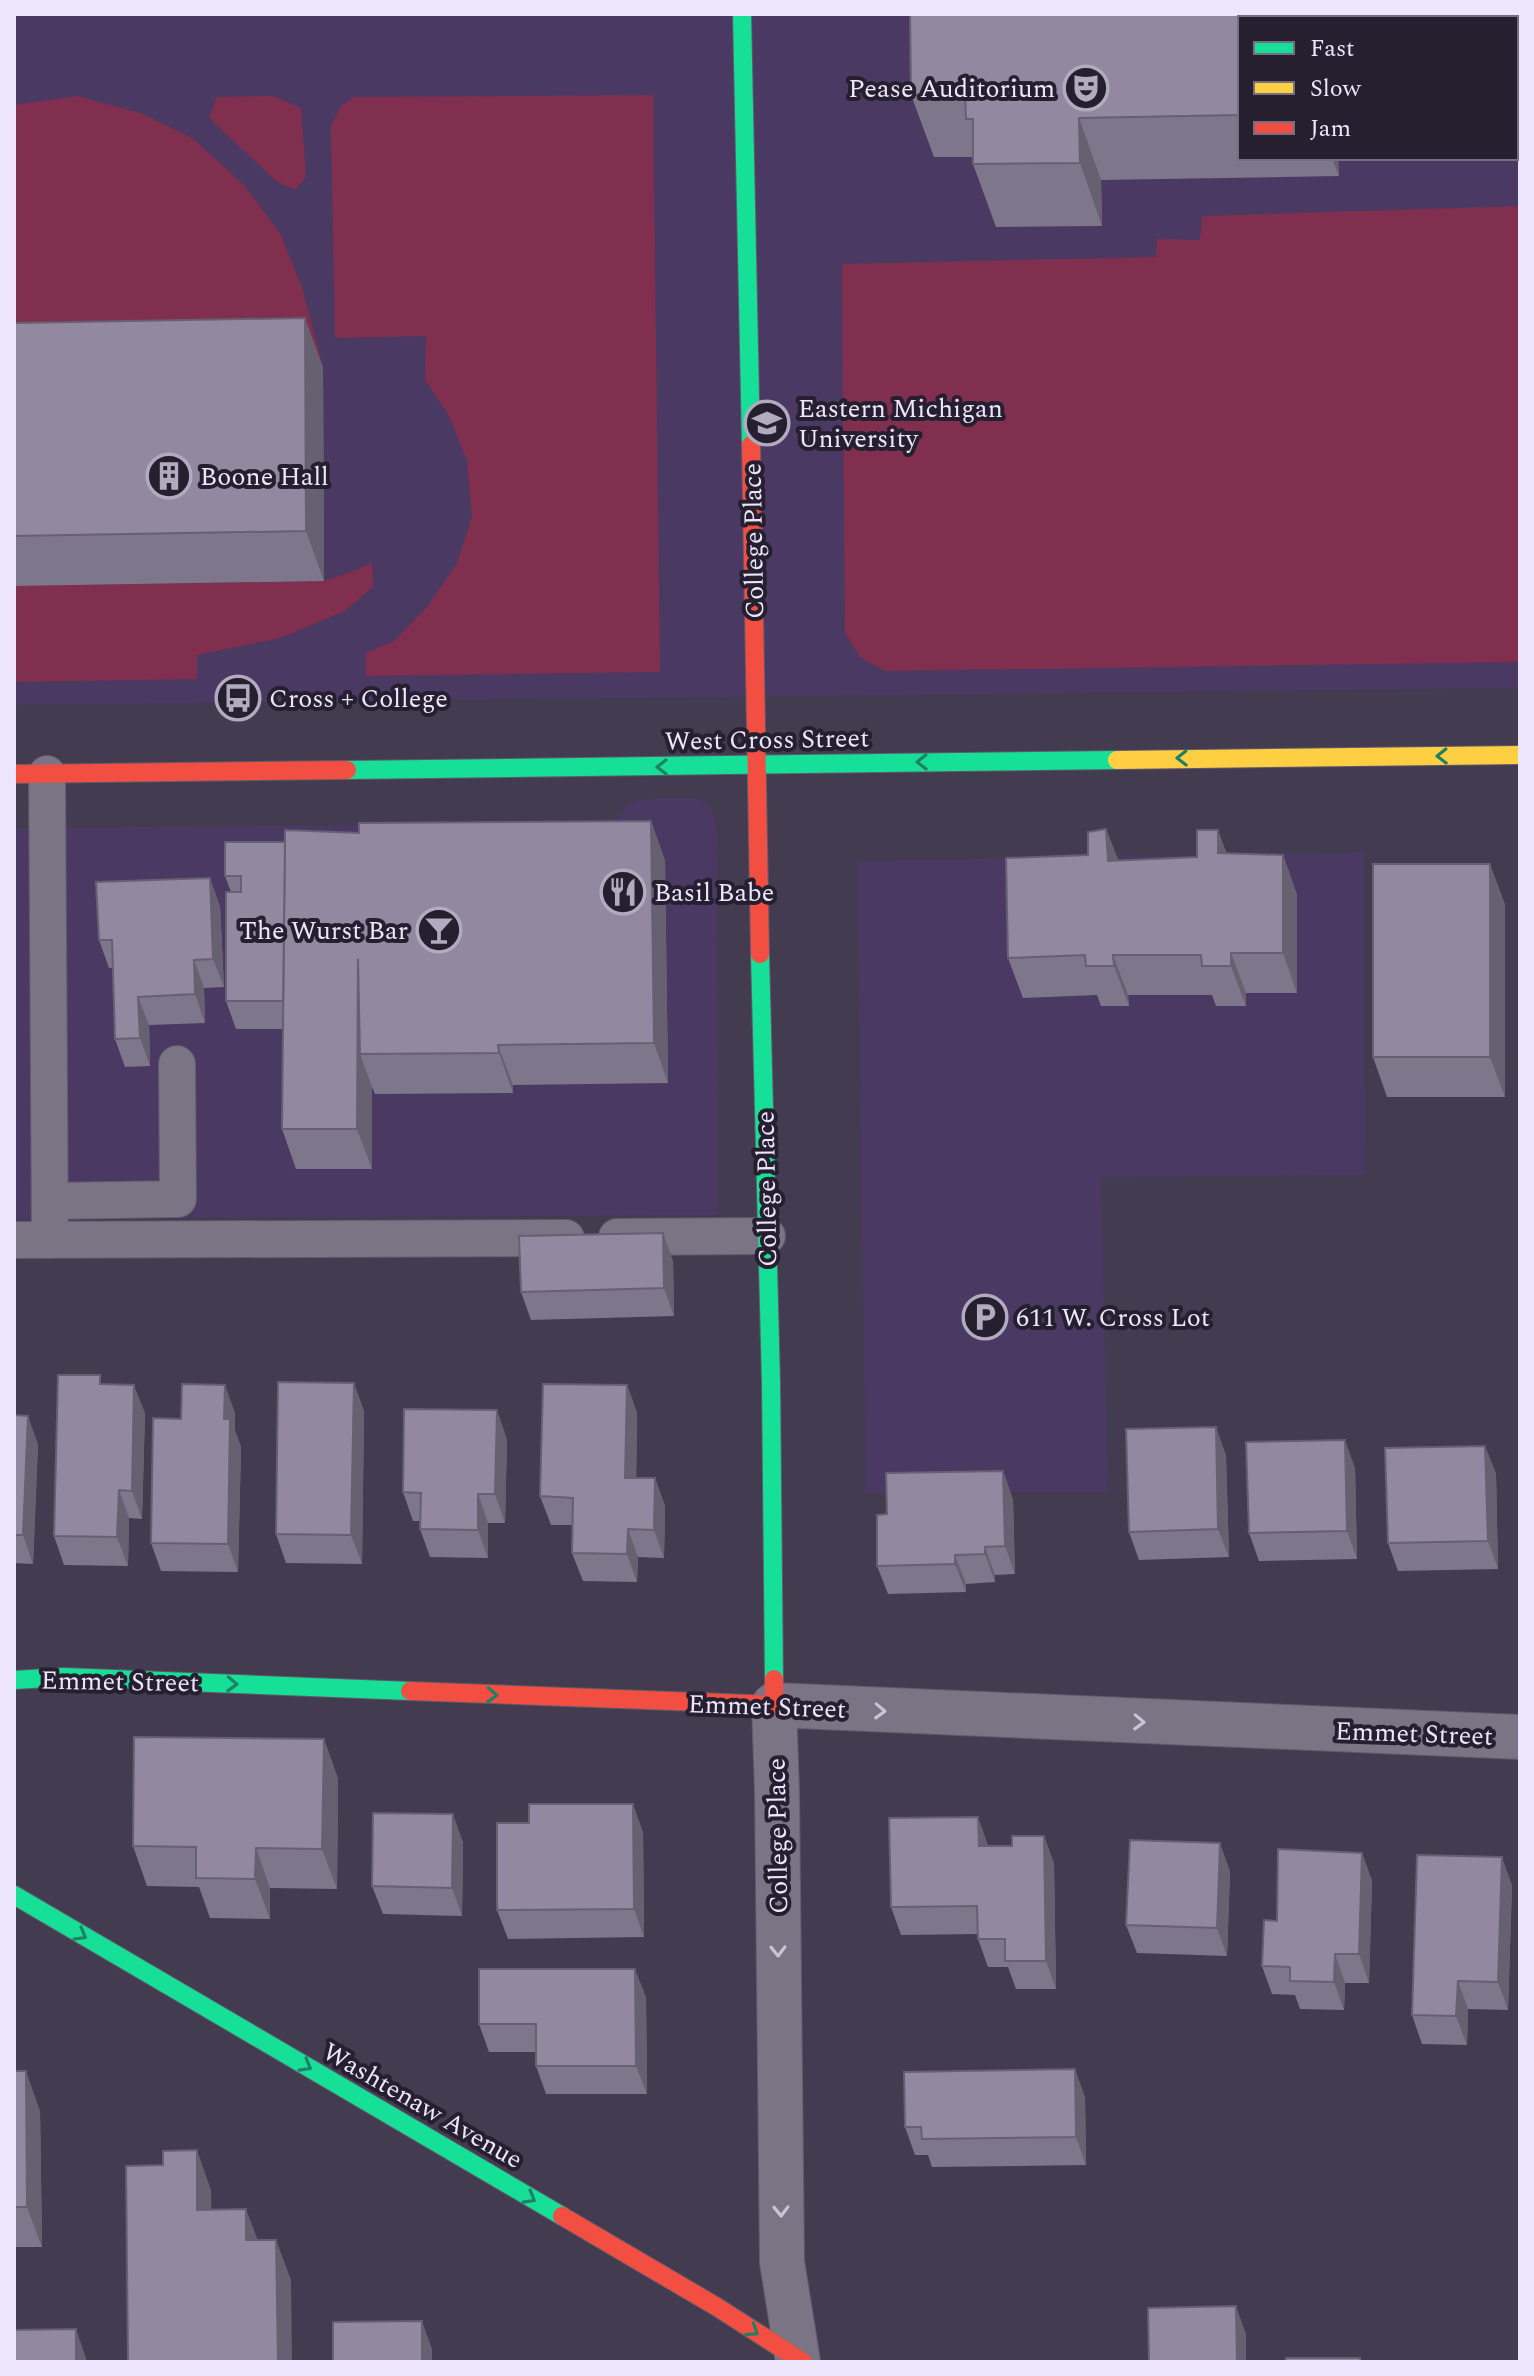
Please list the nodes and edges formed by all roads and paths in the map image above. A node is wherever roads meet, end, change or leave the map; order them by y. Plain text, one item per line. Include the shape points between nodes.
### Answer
1 (742, 14) edge
2 (1520, 755) edge
3 (757, 764) junction
4 (31, 774) edge
5 (177, 1064) dead end
6 (50, 1201) junction
7 (767, 1236) junction
8 (14, 1240) edge
9 (50, 1240) junction
10 (14, 1680) edge
11 (774, 1705) junction
12 (1520, 1737) edge
13 (14, 1895) edge
14 (800, 2361) edge

1 - 3 street, College Place
2 -> 3 street, West Cross Street
3 -> 4 street, West Cross Street
3 - 7 street, College Place
4 - 6 lane
5 - 6 lane via 178,1199
6 - 9 lane
7 - 9 lane
7 - 11 street, College Place
8 - 9 lane
10 -> 11 street, Emmet Street via 64,1677
11 -> 12 street, Emmet Street
11 -> 14 street, College Place via 782,2262
13 -> 14 street, Washtenaw Avenue

